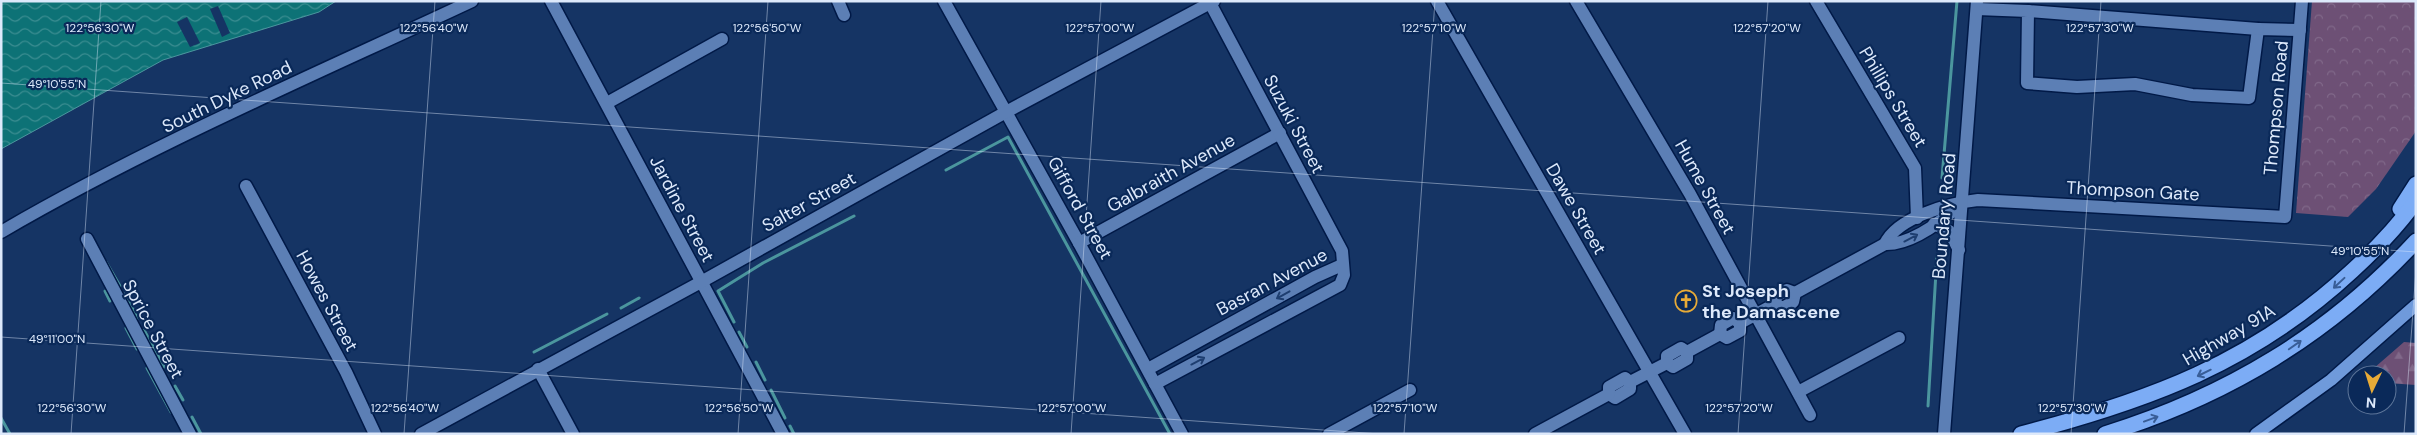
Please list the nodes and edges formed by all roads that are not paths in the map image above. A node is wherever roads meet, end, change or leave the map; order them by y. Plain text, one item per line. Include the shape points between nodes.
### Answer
1 (472, 1) edge
2 (551, 1) edge
3 (838, 1) edge
4 (944, 1) edge
5 (1437, 1) edge
6 (1576, 1) edge
7 (1816, 1) edge
8 (2302, 1) edge
9 (1211, 2) edge
10 (1977, 5) edge
11 (2028, 11) junction
12 (844, 14) dead end
13 (2258, 29) junction
14 (2300, 30) junction
15 (722, 39) dead end
16 (607, 103) junction
17 (1006, 112) junction
18 (1280, 133) junction
19 (2416, 184) edge
20 (246, 186) dead end
21 (2416, 201) edge
22 (1963, 202) junction
23 (2285, 217) joint
24 (1916, 218) junction
25 (1934, 224) junction
26 (1, 232) edge
27 (87, 240) dead end
28 (2416, 240) edge
29 (1080, 243) junction
30 (1886, 244) junction
31 (1959, 250) junction
32 (2374, 250) junction
33 (1342, 265) junction
34 (701, 282) junction
35 (2416, 305) edge
36 (1756, 315) junction
37 (1899, 338) dead end
38 (1148, 368) junction
39 (538, 369) junction
40 (1650, 372) junction
41 (1155, 384) junction
42 (1410, 390) dead end
43 (1798, 392) junction
44 (1810, 415) dead end
45 (190, 434) edge
46 (375, 434) edge
47 (421, 434) edge
48 (573, 434) edge
49 (783, 434) edge
50 (1182, 434) edge
51 (1329, 434) edge
52 (1535, 434) edge
53 (1685, 434) edge
54 (1944, 434) edge
55 (2021, 434) edge
56 (2105, 434) edge
57 (2256, 434) edge

1 - 26 street, South Dyke Road via 64,195
2 - 16 street, Jardine Street
3 - 12 street
4 - 17 street, Gifford Street
5 - 40 street, Dawe Street
6 - 36 street, Hume Street via 1690,194
7 - 24 street, Phillips Street via 1915,168
8 - 14 street, Thompson Road
9 - 17 street, Salter Street
9 - 18 street, Suzuki Street
10 - 11 street
10 - 22 street, Boundary Road
11 - 13 street
11 - 13 street via 2027,83 2076,87 2135,84 2192,95 2249,98
13 - 14 street
14 - 23 street, Thompson Road
15 - 16 street
16 - 34 street, Jardine Street
17 - 29 street, Gifford Street
17 - 34 street, Salter Street
18 - 29 street, Galbraith Avenue
18 - 33 street, Suzuki Street via 1342,251
19 - 32 highway
20 - 46 street, Howes Street via 346,372
21 - 32 highway, Highway 91A
22 - 23 street, Thompson Gate via 1978,200
22 - 24 street, Thompson Gate
22 - 25 street
22 - 31 street, Boundary Road
24 - 30 street, Thompson Gate via 1890,234
30 -> 25 street via 1898,244
25 - 31 street via 1949,231
27 - 45 street, Sprice Street
56 -> 28 highway via 2179,409 2270,363 2331,320 2384,274
29 - 38 street, Gifford Street
30 - 36 street via 1795,293 1787,290 1776,296 1775,304
31 - 54 street, Boundary Road
32 -> 55 highway, Highway 91A via 2311,307 2232,359 2178,385 2126,404
33 -> 38 street, Basran Avenue
41 -> 33 street, Basran Avenue via 1340,285 1344,275
34 - 39 street, Salter Street
34 - 49 street, Jardine Street
35 - 57 main road via 2330,380
36 - 40 street via 1740,323 1733,318 1721,325 1720,334 1688,352 1681,348 1667,356 1667,363
36 - 43 street, Hume Street
37 - 43 street
38 - 41 street, Gifford Street
39 - 47 street, Salter Street
39 - 48 street
40 - 52 street via 1630,382 1625,378 1609,387 1609,394
40 - 53 street, Dawe Street
41 - 50 street, Gifford Street
42 - 51 street
43 - 44 street, Hume Street

